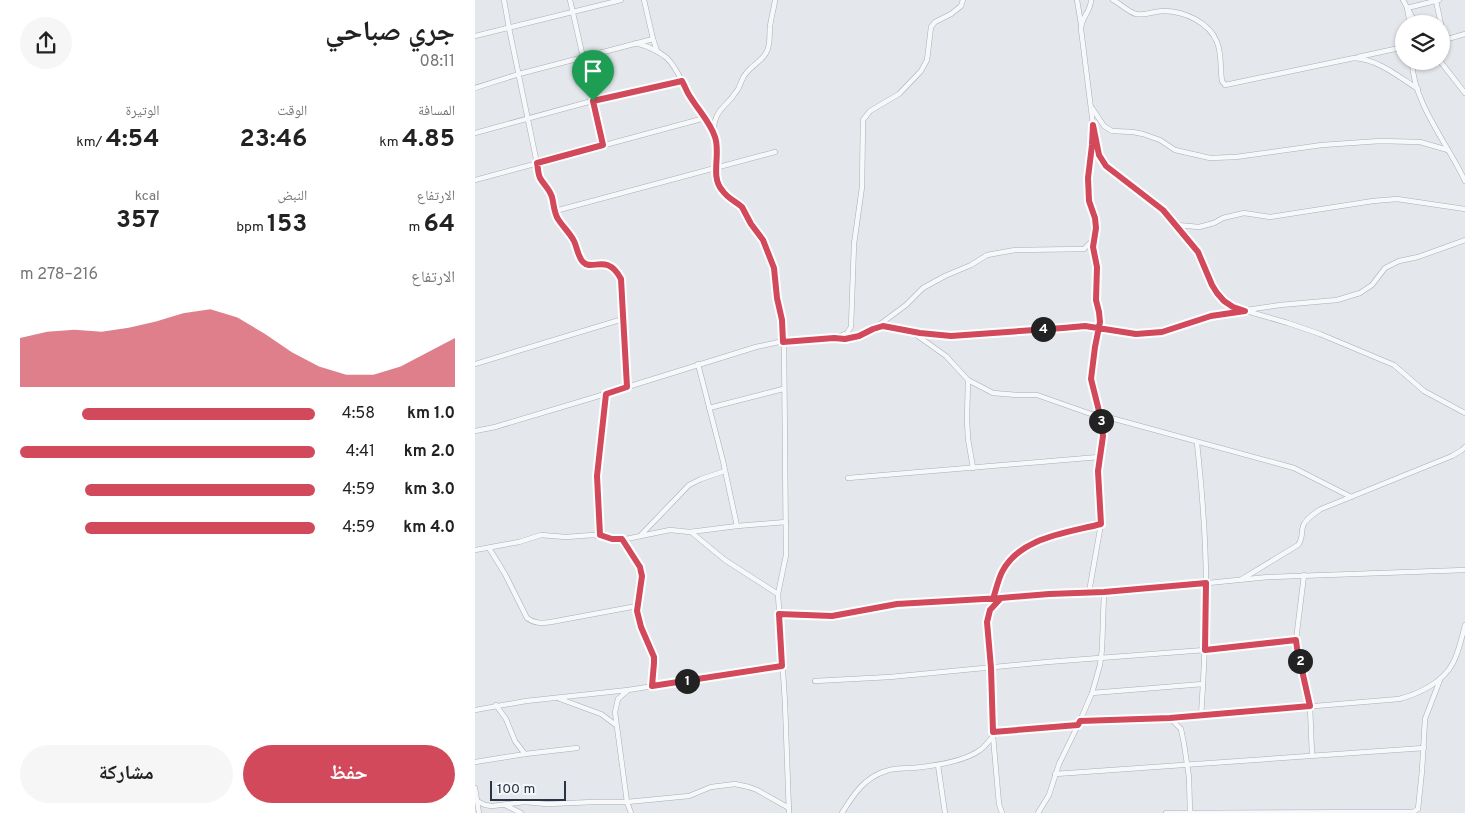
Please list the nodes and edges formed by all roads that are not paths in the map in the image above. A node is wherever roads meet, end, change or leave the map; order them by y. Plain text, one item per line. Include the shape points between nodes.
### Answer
1 (504, 0) edge
2 (570, 0) edge
3 (621, 0) edge
4 (644, 0) edge
5 (775, 0) edge
6 (963, 0) edge
7 (1077, 0) edge
8 (1091, 0) edge
9 (1113, 0) edge
10 (1403, 0) edge
11 (1438, 0) edge
12 (1407, 8) junction
13 (573, 12) junction
14 (1408, 15) edge
15 (1411, 15) edge
16 (1440, 15) edge
17 (1081, 24) junction
18 (509, 28) junction
19 (1465, 34) edge
20 (475, 36) edge
21 (653, 39) junction
22 (1450, 39) edge
23 (636, 43) junction
24 (1395, 49) edge
25 (657, 51) junction
26 (583, 57) junction
27 (1354, 58) junction
28 (1414, 70) edge
29 (1447, 70) edge
30 (519, 74) junction
31 (682, 81) junction
32 (475, 88) edge
33 (1418, 89) junction
34 (1465, 93) edge
35 (593, 101) junction
36 (1091, 107) junction
37 (705, 118) junction
38 (527, 119) junction
39 (1093, 125) junction
40 (713, 131) junction
41 (475, 133) edge
42 (603, 145) junction
43 (1448, 150) junction
44 (775, 152) dead end
45 (537, 163) junction
46 (717, 168) junction
47 (475, 180) edge
48 (1465, 181) edge
49 (1465, 208) edge
50 (555, 211) junction
51 (1177, 225) junction
52 (1095, 238) junction
53 (1465, 240) edge
54 (1245, 311) junction
55 (623, 319) junction
56 (1099, 328) junction
57 (873, 329) junction
58 (912, 332) junction
59 (834, 338) junction
60 (783, 342) junction
61 (475, 364) edge
62 (698, 364) junction
63 (968, 380) junction
64 (627, 387) junction
65 (783, 389) junction
66 (606, 394) junction
67 (709, 408) junction
68 (1465, 413) edge
69 (1100, 415) junction
70 (475, 431) edge
71 (1197, 442) junction
72 (1465, 447) edge
73 (1099, 457) junction
74 (973, 468) junction
75 (725, 471) junction
76 (848, 478) dead end
77 (1351, 496) junction
78 (786, 522) junction
79 (1101, 524) junction
80 (737, 526) junction
81 (690, 532) junction
82 (600, 535) junction
83 (639, 537) junction
84 (622, 539) junction
85 (489, 548) junction
86 (475, 550) edge
87 (1465, 570) edge
88 (1304, 575) junction
89 (1241, 580) junction
90 (1206, 583) junction
91 (1089, 592) junction
92 (1104, 592) junction
93 (778, 594) junction
94 (1001, 598) junction
95 (993, 599) junction
96 (637, 606) junction
97 (779, 614) junction
98 (1465, 625) edge
99 (1296, 640) junction
100 (1205, 650) junction
101 (1100, 658) junction
102 (782, 666) junction
103 (991, 668) junction
104 (1441, 679) junction
105 (815, 681) dead end
106 (1203, 684) junction
107 (652, 686) junction
108 (628, 690) junction
109 (1092, 693) junction
110 (557, 698) junction
111 (496, 705) junction
112 (1310, 706) junction
113 (475, 710) edge
114 (1201, 716) junction
115 (1170, 718) junction
116 (1079, 723) junction
117 (617, 726) junction
118 (993, 734) junction
119 (577, 748) dead end
120 (1423, 748) junction
121 (525, 754) junction
122 (1312, 756) junction
123 (475, 762) edge
124 (937, 765) junction
125 (1187, 766) junction
126 (1055, 774) junction
127 (475, 788) edge
128 (476, 798) edge
129 (627, 802) junction
130 (503, 804) junction
131 (789, 811) edge
132 (479, 813) edge
133 (521, 813) edge
134 (631, 813) edge
135 (842, 813) edge
136 (945, 813) edge
137 (1002, 813) edge
138 (1038, 813) edge
139 (1166, 813) edge
140 (1190, 813) edge
141 (1337, 813) edge

1 - 18 street
2 - 13 street
3 - 13 street
4 - 21 street
5 - 40 street via 766,54 748,71 737,91 717,115
6 - 59 street via 961,6 931,28 927,60 921,71 899,94 869,111 863,120 862,187 854,244 851,327 847,333
7 - 17 street
8 - 17 street via 1091,7
9 - 27 street via 1134,14 1164,11 1185,14 1205,25 1218,43 1225,85
10 - 12 street
11 - 12 street
11 - 16 street
12 - 14 street
12 - 15 street
13 - 18 street
13 - 26 street
17 - 36 street
18 - 20 street
18 - 30 street
19 - 22 street
21 - 23 street
21 - 25 street
23 - 25 street
23 - 26 street
24 - 27 street
25 - 31 street via 668,60
26 - 30 street
26 - 35 street
27 - 33 street via 1370,60
28 - 33 street
29 - 34 street
30 - 32 street
30 - 38 street
31 - 35 street
31 - 37 street
33 - 43 street
35 - 38 street
35 - 42 street
36 - 39 street
36 - 43 street via 1104,126 1112,131 1143,134 1175,150 1210,158 1380,141 1420,142
37 - 40 street
37 - 42 street
38 - 41 street
38 - 45 street
39 - 51 street via 1099,155 1106,166 1163,210
39 - 52 street via 1088,178
40 - 46 street via 718,149
42 - 45 street
43 - 48 street
44 - 46 street
45 - 47 street
45 - 50 street
46 - 50 street
46 - 60 street via 720,188 742,207 768,250 774,268
49 - 51 street via 1397,199 1270,218 1244,213 1199,227
50 - 55 street via 573,239 582,262 608,264 617,271 621,279
51 - 54 street via 1198,252 1217,293 1233,307
52 - 56 street
52 - 57 street via 1084,249 1029,249 987,255 923,288
53 - 54 street via 1385,268 1372,285 1360,293 1337,300
54 - 56 street via 1211,316 1162,332 1136,334
54 - 68 street via 1320,334 1394,365 1424,390
55 - 61 street
55 - 64 street
56 - 58 street via 1085,326 951,336
56 - 69 street via 1091,379
57 - 58 street via 883,326
57 - 59 street via 859,336
58 - 63 street via 946,356
59 - 60 street
60 - 62 street
60 - 65 street
62 - 64 street
62 - 67 street
63 - 69 street via 993,393 1037,395
63 - 74 street via 968,439
64 - 66 street
65 - 67 street
65 - 78 street
66 - 70 street
66 - 82 street via 597,476
67 - 75 street
69 - 71 street
69 - 73 street via 1103,436
71 - 77 street via 1294,468
71 - 90 street
72 - 77 street via 1452,456
73 - 74 street
73 - 79 street
74 - 76 street
75 - 80 street
75 - 83 street via 689,485
77 - 89 street via 1313,514 1304,524 1298,546
78 - 80 street
78 - 93 street via 786,555
79 - 91 street
79 - 95 street via 1043,539 1020,551 1002,572
80 - 81 street
81 - 83 street via 670,530
81 - 93 street via 725,560
82 - 84 street
82 - 85 street via 541,535
83 - 84 street
84 - 96 street via 640,567 642,576
85 - 86 street
85 - 96 street via 531,621 551,622
87 - 88 street
88 - 89 street
88 - 99 street
89 - 90 street
90 - 92 street
90 - 100 street
91 - 92 street
91 - 94 street
92 - 101 street
93 - 97 street
94 - 95 street
94 - 103 street via 990,610 987,622
95 - 97 street via 897,604 832,616
96 - 107 street via 641,627 654,657
97 - 102 street
98 - 104 street via 1453,664
99 - 100 street
99 - 112 street
100 - 101 street
100 - 106 street
101 - 103 street
101 - 109 street
102 - 107 street
102 - 131 street
103 - 105 street
103 - 118 street
104 - 112 street via 1399,699
104 - 120 street via 1425,719
106 - 109 street
106 - 114 street
107 - 108 street
108 - 110 street
108 - 117 street via 617,703
109 - 116 street
110 - 111 street
110 - 117 street via 601,714
111 - 113 street
111 - 121 street
112 - 114 street
112 - 122 street
114 - 115 street
115 - 116 street
115 - 125 street via 1181,729
116 - 118 street
116 - 126 street
117 - 129 street
118 - 124 street via 980,750
118 - 137 street
119 - 121 street
120 - 122 street
120 - 141 street via 1418,809 1413,812
121 - 123 street
122 - 125 street
124 - 135 street via 880,773 856,791
124 - 136 street
125 - 126 street
125 - 140 street
126 - 138 street via 1049,795
127 - 128 street
128 - 130 street via 485,805
128 - 132 street
129 - 130 street
129 - 131 street via 689,796 711,787 735,784 757,790
129 - 134 street
130 - 133 street
139 - 140 street
140 - 141 street

